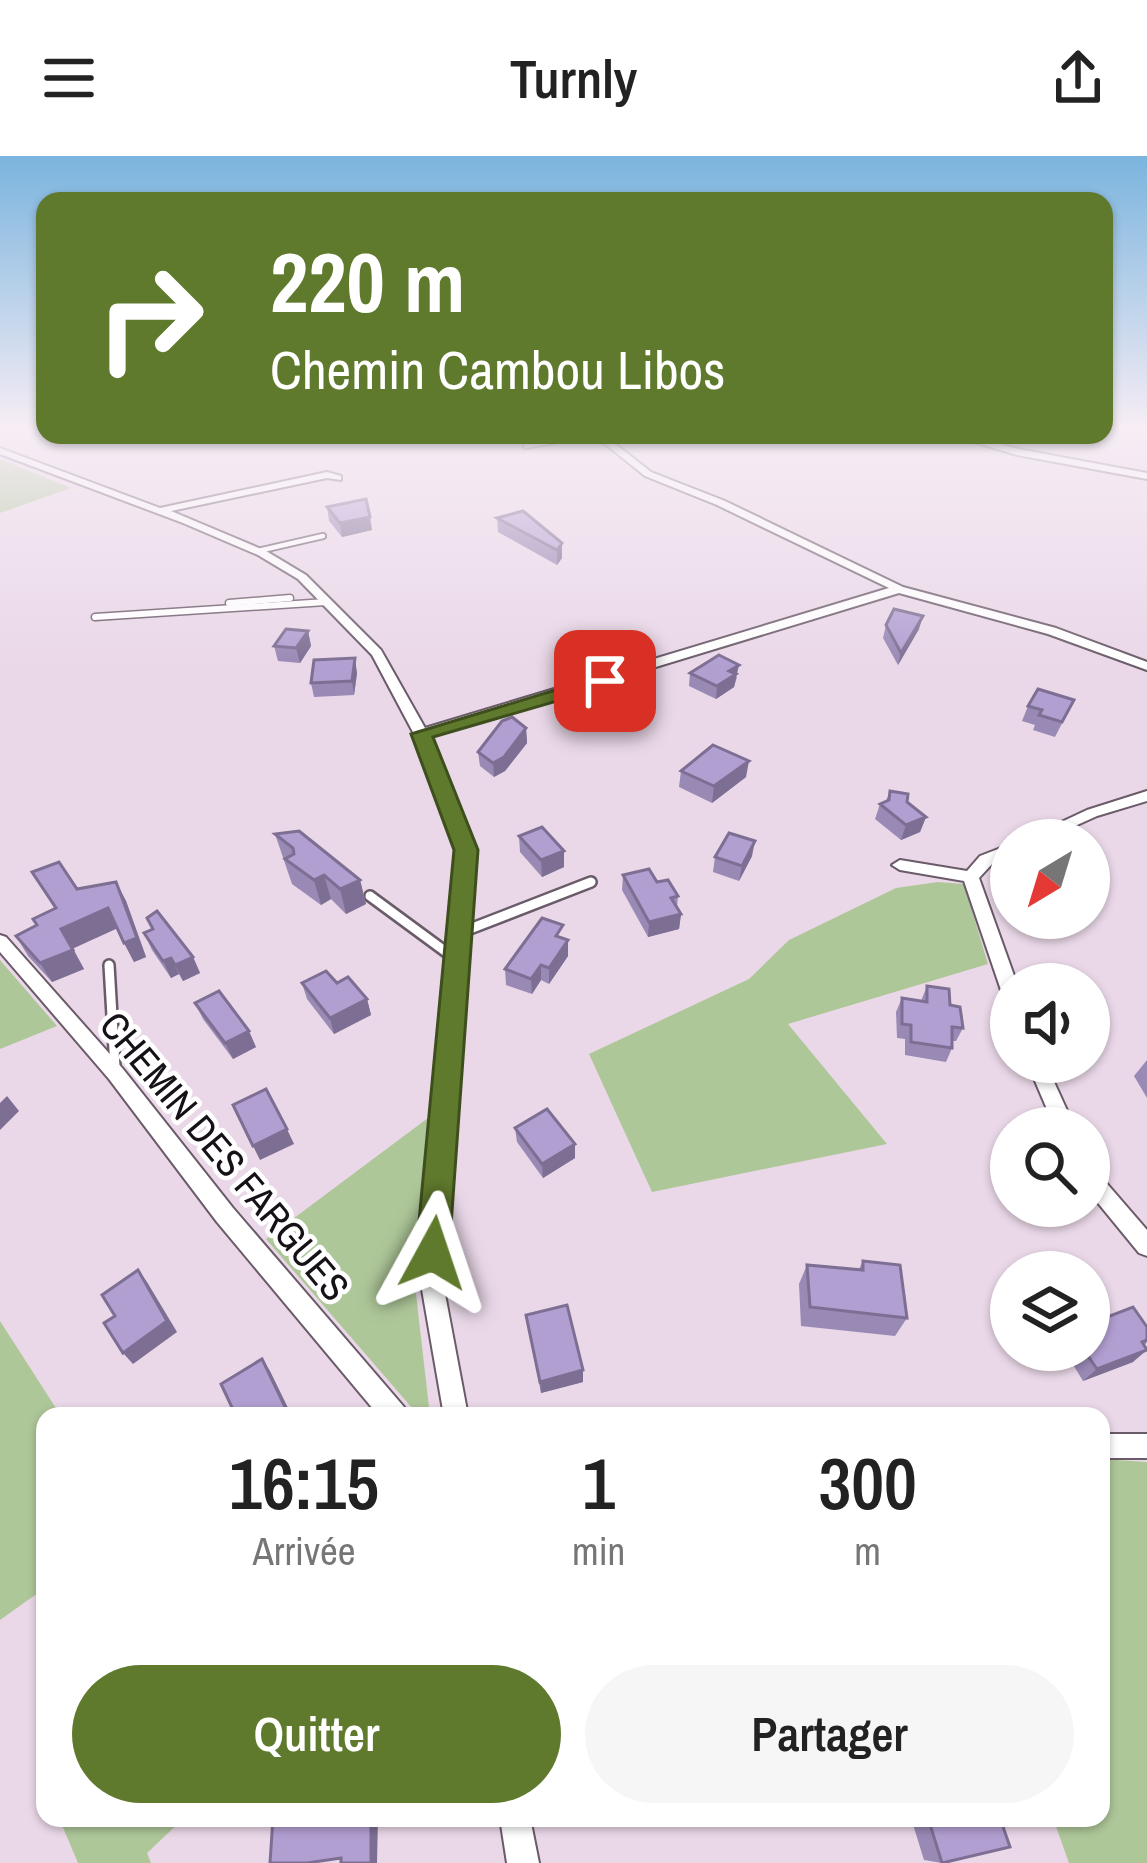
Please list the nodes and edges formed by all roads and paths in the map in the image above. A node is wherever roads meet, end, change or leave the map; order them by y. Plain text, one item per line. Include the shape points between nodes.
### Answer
1 (146, 507) edge
2 (178, 507) edge
3 (731, 507) edge
4 (158, 511) junction
5 (323, 536) dead end
6 (258, 550) junction
7 (899, 589) junction
8 (326, 602) junction
9 (304, 603) junction
10 (194, 604) dead end
11 (95, 617) dead end
12 (1147, 666) edge
13 (421, 734) junction
14 (1147, 796) edge
15 (1077, 819) edge
16 (990, 858) edge
17 (900, 865) dead end
18 (971, 877) junction
19 (591, 882) dead end
20 (370, 896) dead end
21 (460, 933) junction
22 (0, 941) edge
23 (459, 961) junction
24 (1001, 963) edge
25 (109, 965) dead end
26 (116, 1074) junction
27 (1110, 1202) edge
28 (1147, 1246) edge
29 (387, 1407) edge
30 (454, 1407) edge
31 (1110, 1446) edge
32 (1147, 1446) edge
33 (517, 1827) edge
34 (524, 1863) edge

1 - 4 street
2 - 4 street
3 - 7 street
4 - 6 street
5 - 6 lane
6 - 8 street
7 - 12 street
7 - 13 street
8 - 9 lane
8 - 13 street via 376,652
9 - 10 lane
9 - 11 lane
13 - 21 street via 466,850
14 - 15 street
16 - 18 street
17 - 18 street
18 - 24 street
19 - 21 lane
20 - 23 lane
21 - 23 street
22 - 26 street, CHEMIN DES FARGUES
23 - 30 street via 431,1278
25 - 26 lane
26 - 29 street, CHEMIN DES FARGUES
27 - 28 street
31 - 32 street
33 - 34 street

